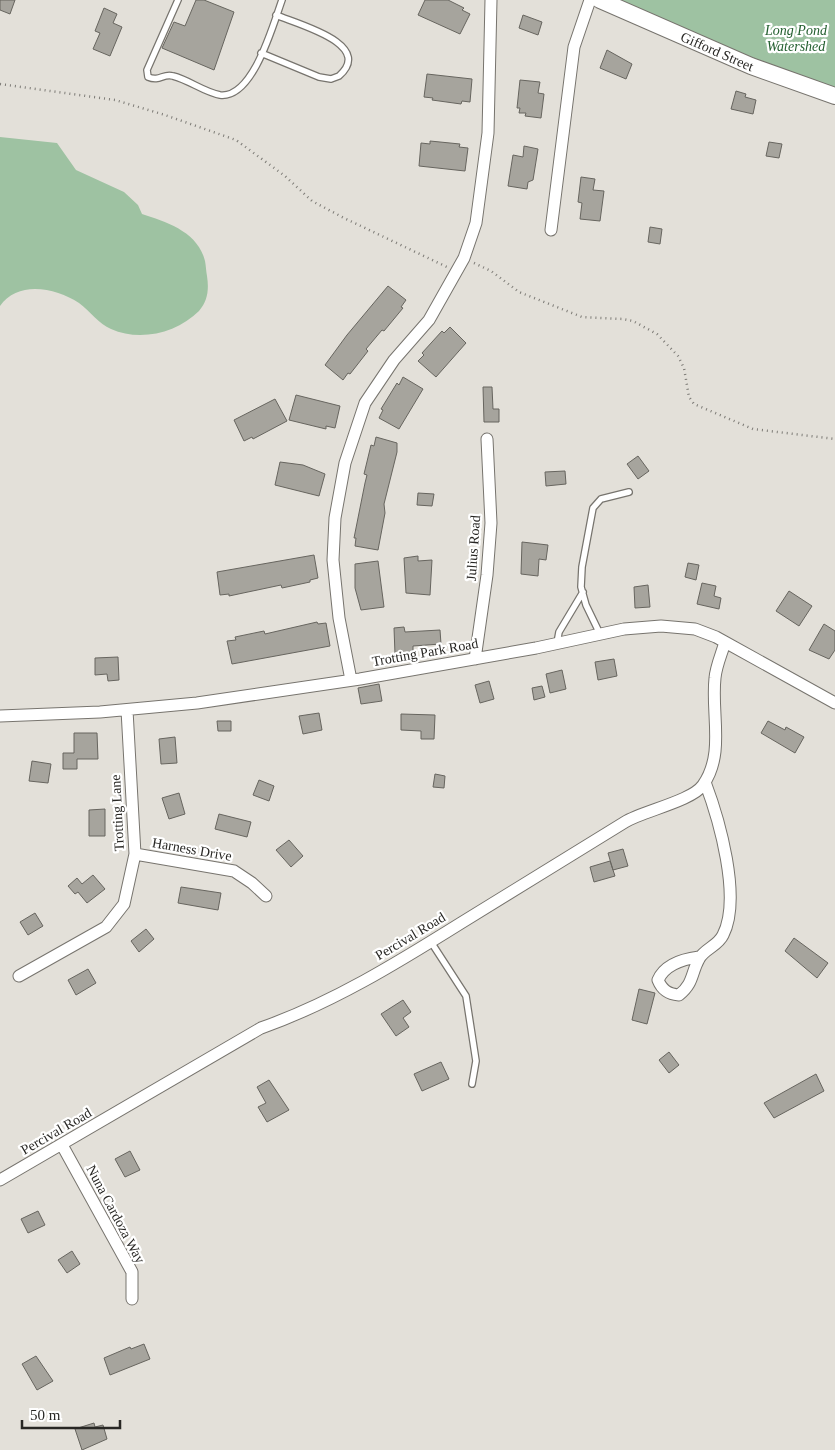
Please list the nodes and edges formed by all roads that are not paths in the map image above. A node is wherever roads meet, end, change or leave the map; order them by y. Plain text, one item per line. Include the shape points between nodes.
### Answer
1 (178, 0) edge
2 (282, 0) edge
3 (491, 0) edge
4 (590, 0) edge
5 (600, 0) edge
6 (276, 15) junction
7 (261, 53) junction
8 (835, 96) edge
9 (551, 230) dead end
10 (487, 439) dead end
11 (629, 492) dead end
12 (583, 592) junction
13 (600, 634) junction
14 (725, 642) junction
15 (557, 644) junction
16 (475, 659) junction
17 (351, 680) junction
18 (835, 703) edge
19 (127, 710) junction
20 (0, 716) edge
21 (704, 782) junction
22 (135, 854) junction
23 (266, 896) dead end
24 (431, 942) junction
25 (699, 957) dead end
26 (19, 976) dead end
27 (472, 1084) dead end
28 (62, 1145) junction
29 (0, 1180) edge
30 (132, 1300) dead end

1 - 7 lane via 147,70 148,77 155,80 174,76 217,94 230,94 248,81
2 - 6 lane
3 - 17 street via 488,133 476,223 458,272 429,320 394,360 365,403 345,463 335,518 333,560 339,618
4 - 9 street via 574,47
5 - 8 main road, Gifford Street via 751,66
6 - 7 lane
6 - 7 lane via 340,43 347,53 348,64 339,76 326,79
10 - 16 street, Julius Road via 491,523
11 - 12 lane via 601,499 593,508 582,567
12 - 13 lane
12 - 15 lane via 559,632
13 - 14 street, Trotting Park Road via 661,626 695,629
13 - 15 street, Trotting Park Road
14 - 18 street, Trotting Park Road
14 - 21 street via 715,677 716,750
15 - 16 street, Trotting Park Road
16 - 17 street, Trotting Park Road
17 - 19 street, Trotting Park Road
19 - 20 street, Trotting Park Road
19 - 22 street, Trotting Lane
21 - 24 street, Percival Road via 702,787 676,801 630,819
21 - 25 street via 723,836 729,898 723,936
22 - 23 street, Harness Drive via 234,871
22 - 26 street, Trotting Lane via 124,904 115,919
24 - 27 lane via 466,996 476,1061
24 - 28 street, Percival Road via 349,989 297,1015 260,1028
28 - 29 street, Percival Road
28 - 30 street, Nuna Cardoza Way via 132,1272

